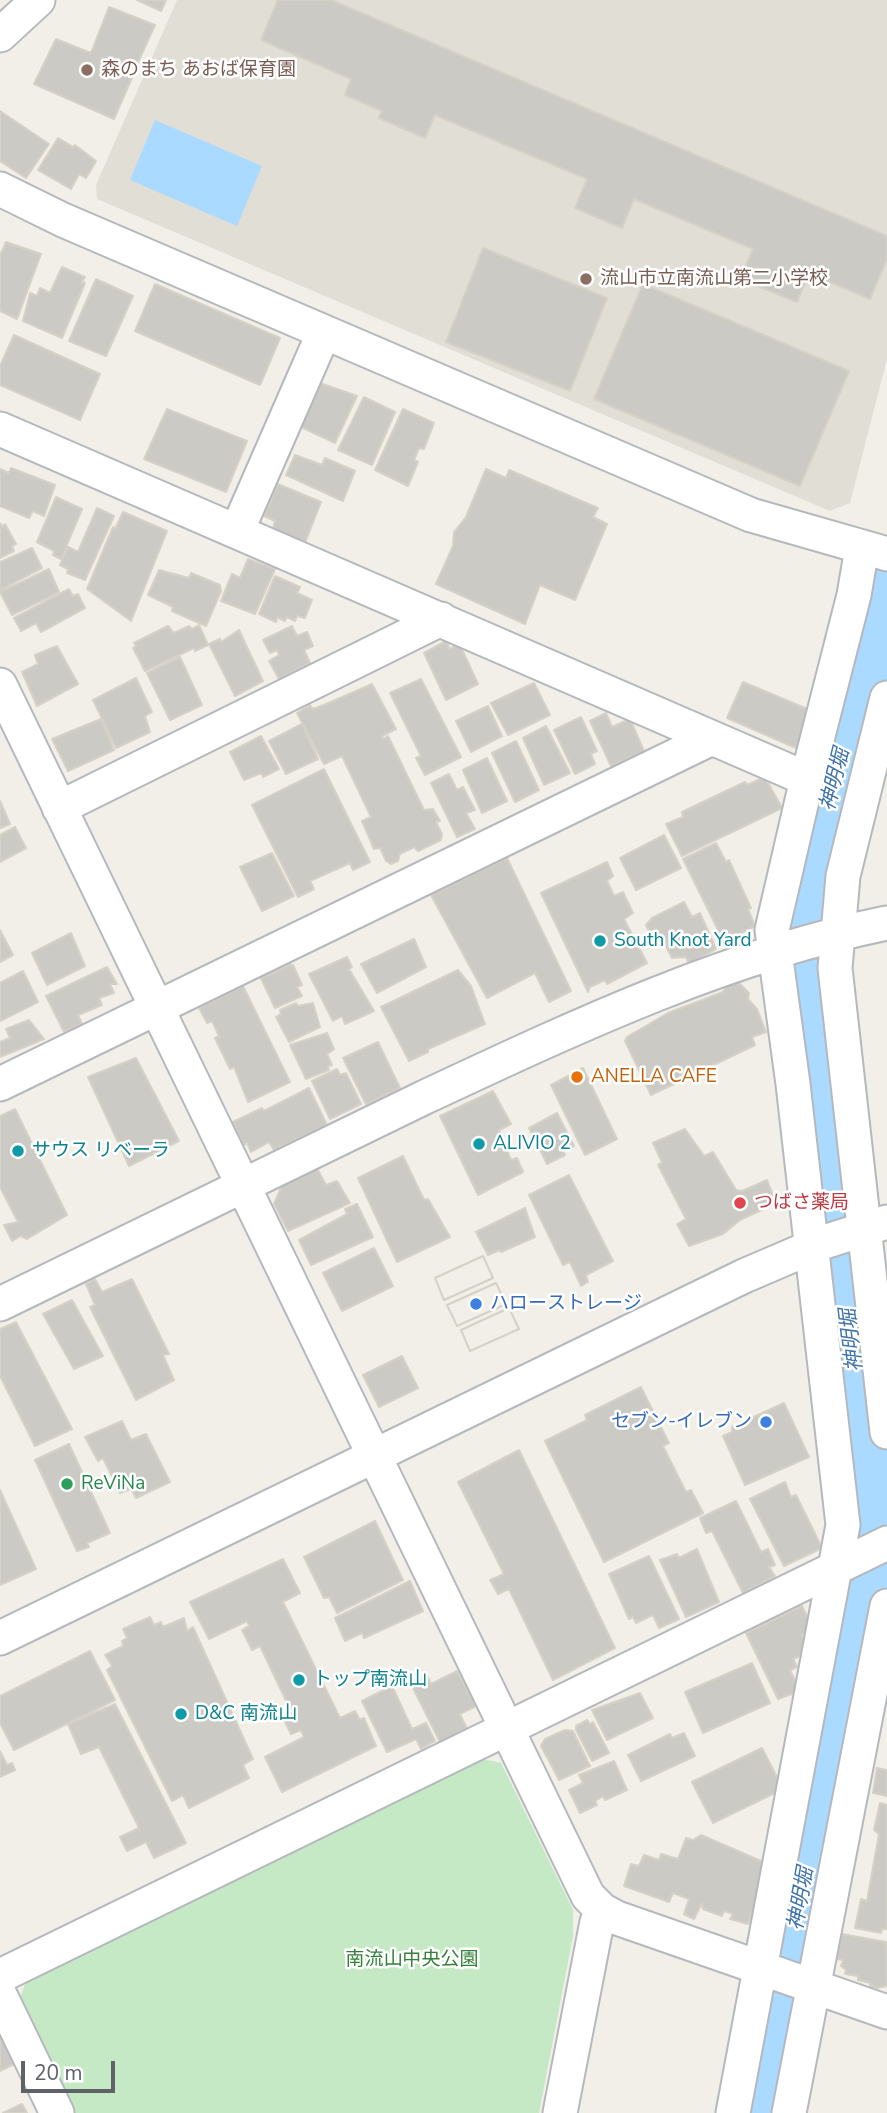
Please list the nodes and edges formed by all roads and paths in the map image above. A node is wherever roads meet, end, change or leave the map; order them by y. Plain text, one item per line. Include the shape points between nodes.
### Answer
1 (38, 0) edge
2 (0, 34) edge
3 (0, 189) edge
4 (324, 332) junction
5 (0, 429) edge
6 (237, 531) junction
7 (874, 551) edge
8 (441, 619) junction
9 (0, 685) edge
10 (887, 698) edge
11 (712, 738) junction
12 (807, 779) junction
13 (59, 808) junction
14 (887, 923) edge
15 (836, 934) junction
16 (774, 954) junction
17 (158, 1008) junction
18 (0, 1084) edge
19 (244, 1184) junction
20 (868, 1228) edge
21 (816, 1246) junction
22 (0, 1304) edge
23 (887, 1432) edge
24 (375, 1457) junction
25 (887, 1543) edge
26 (837, 1569) junction
27 (887, 1606) edge
28 (0, 1639) edge
29 (505, 1727) junction
30 (602, 1910) junction
31 (765, 1970) junction
32 (0, 1976) edge
33 (808, 1983) junction
34 (0, 1995) edge
35 (887, 2012) edge
36 (57, 2113) edge
37 (560, 2113) edge
38 (733, 2113) edge
39 (789, 2113) edge

1 - 2 street
3 - 4 street
4 - 6 street
4 - 7 street via 751,515
5 - 6 street
6 - 8 street
7 - 12 street via 854,595
8 - 11 street
8 - 13 street
9 - 13 street
10 - 15 street via 843,876
11 - 12 street
11 - 17 street
12 - 16 street via 772,930
13 - 17 street
14 - 15 street
15 - 16 street
15 - 20 street via 835,968
16 - 19 street via 606,1013
16 - 21 street
17 - 18 street
17 - 19 street
19 - 22 street
19 - 24 street
20 - 21 street
20 - 23 street
21 - 24 street via 635,1328
21 - 26 street via 843,1525
24 - 28 street
24 - 29 street
25 - 26 street
26 - 29 street
26 - 31 street
27 - 33 street
29 - 30 street via 588,1896
29 - 32 street
30 - 31 street
30 - 37 street
31 - 33 street
31 - 38 street
33 - 35 street
33 - 39 street
34 - 36 street

